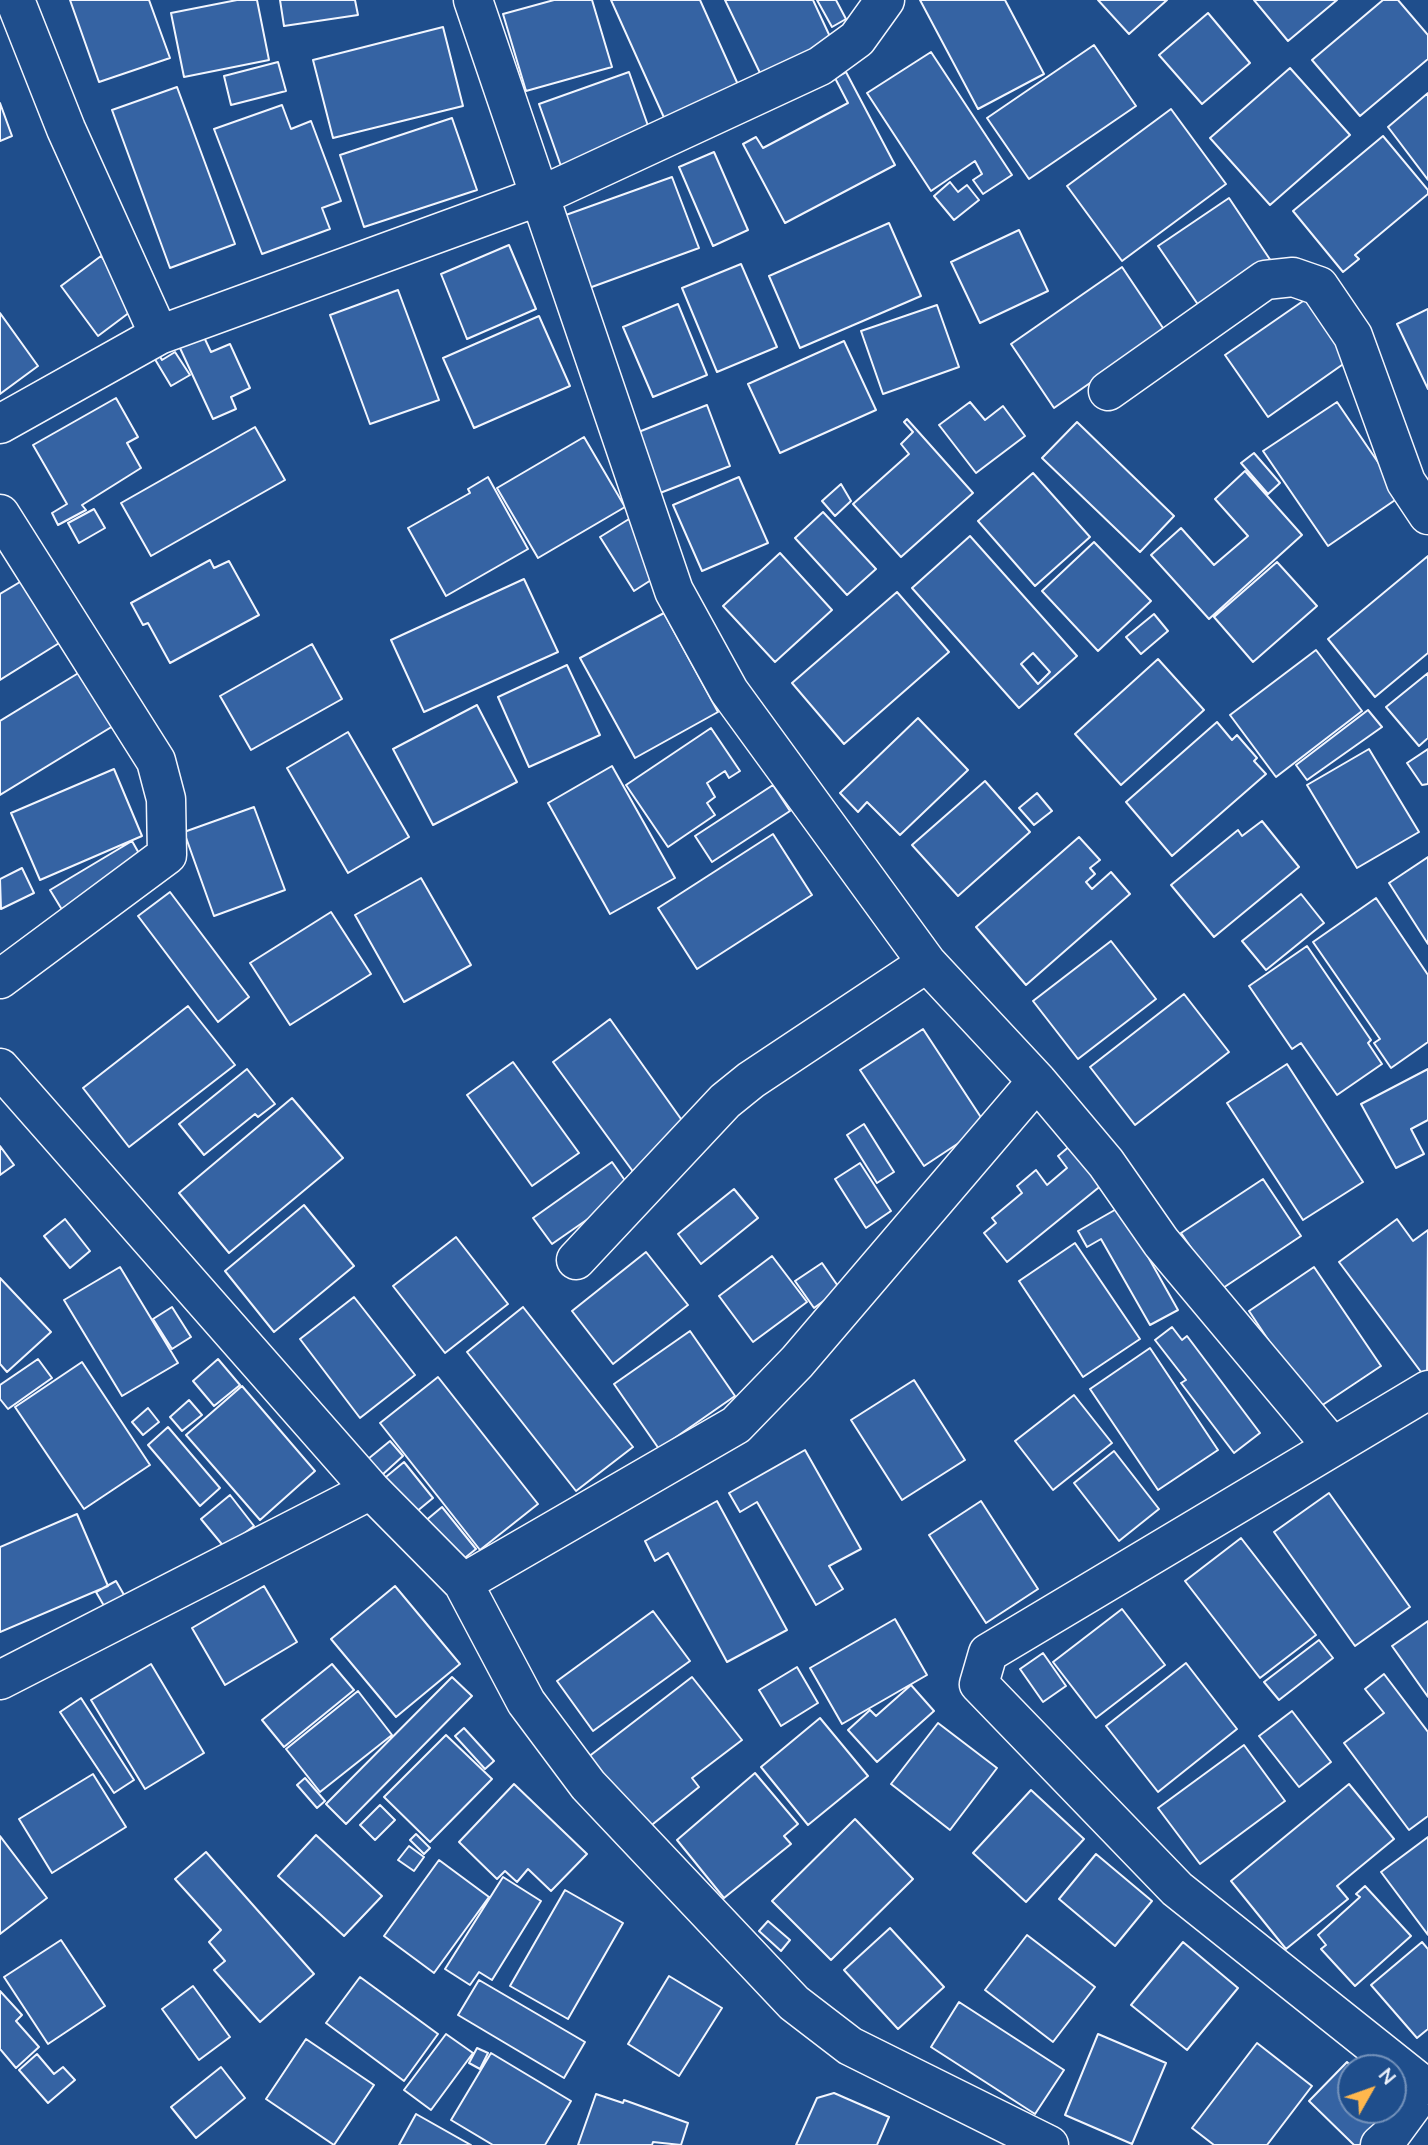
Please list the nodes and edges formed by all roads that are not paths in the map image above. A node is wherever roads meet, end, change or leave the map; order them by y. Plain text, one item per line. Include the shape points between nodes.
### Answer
1 (15, 0) edge
2 (473, 0) edge
3 (885, 0) edge
4 (540, 196) junction
5 (159, 335) junction
6 (1108, 391) dead end
7 (0, 424) edge
8 (0, 514) edge
9 (1428, 515) edge
10 (928, 963) junction
11 (0, 979) edge
12 (0, 1068) edge
13 (1037, 1081) junction
14 (576, 1261) dead end
15 (1428, 1390) edge
16 (1331, 1445) junction
17 (371, 1490) junction
18 (463, 1583) junction
19 (0, 1681) edge
20 (1426, 2085) edge
21 (1049, 2145) edge
22 (1380, 2145) edge

1 - 5 street via 66,129
2 - 4 street
3 - 4 street via 857,39 820,66
4 - 5 street
4 - 10 street via 674,591 729,691
5 - 7 street
6 - 9 street via 1265,280 1293,277 1319,286 1353,336 1406,482
8 - 11 street via 156,761 166,799 167,855
10 - 13 street
10 - 14 street via 725,1101
12 - 17 street
13 - 16 street via 1107,1163 1161,1242
13 - 18 street via 797,1362 736,1425
15 - 16 street
16 - 20 street via 988,1653 979,1684 1177,1889
17 - 18 street
17 - 19 street
18 - 21 street via 526,1702 588,1785 794,2003 850,2046
20 - 22 street

